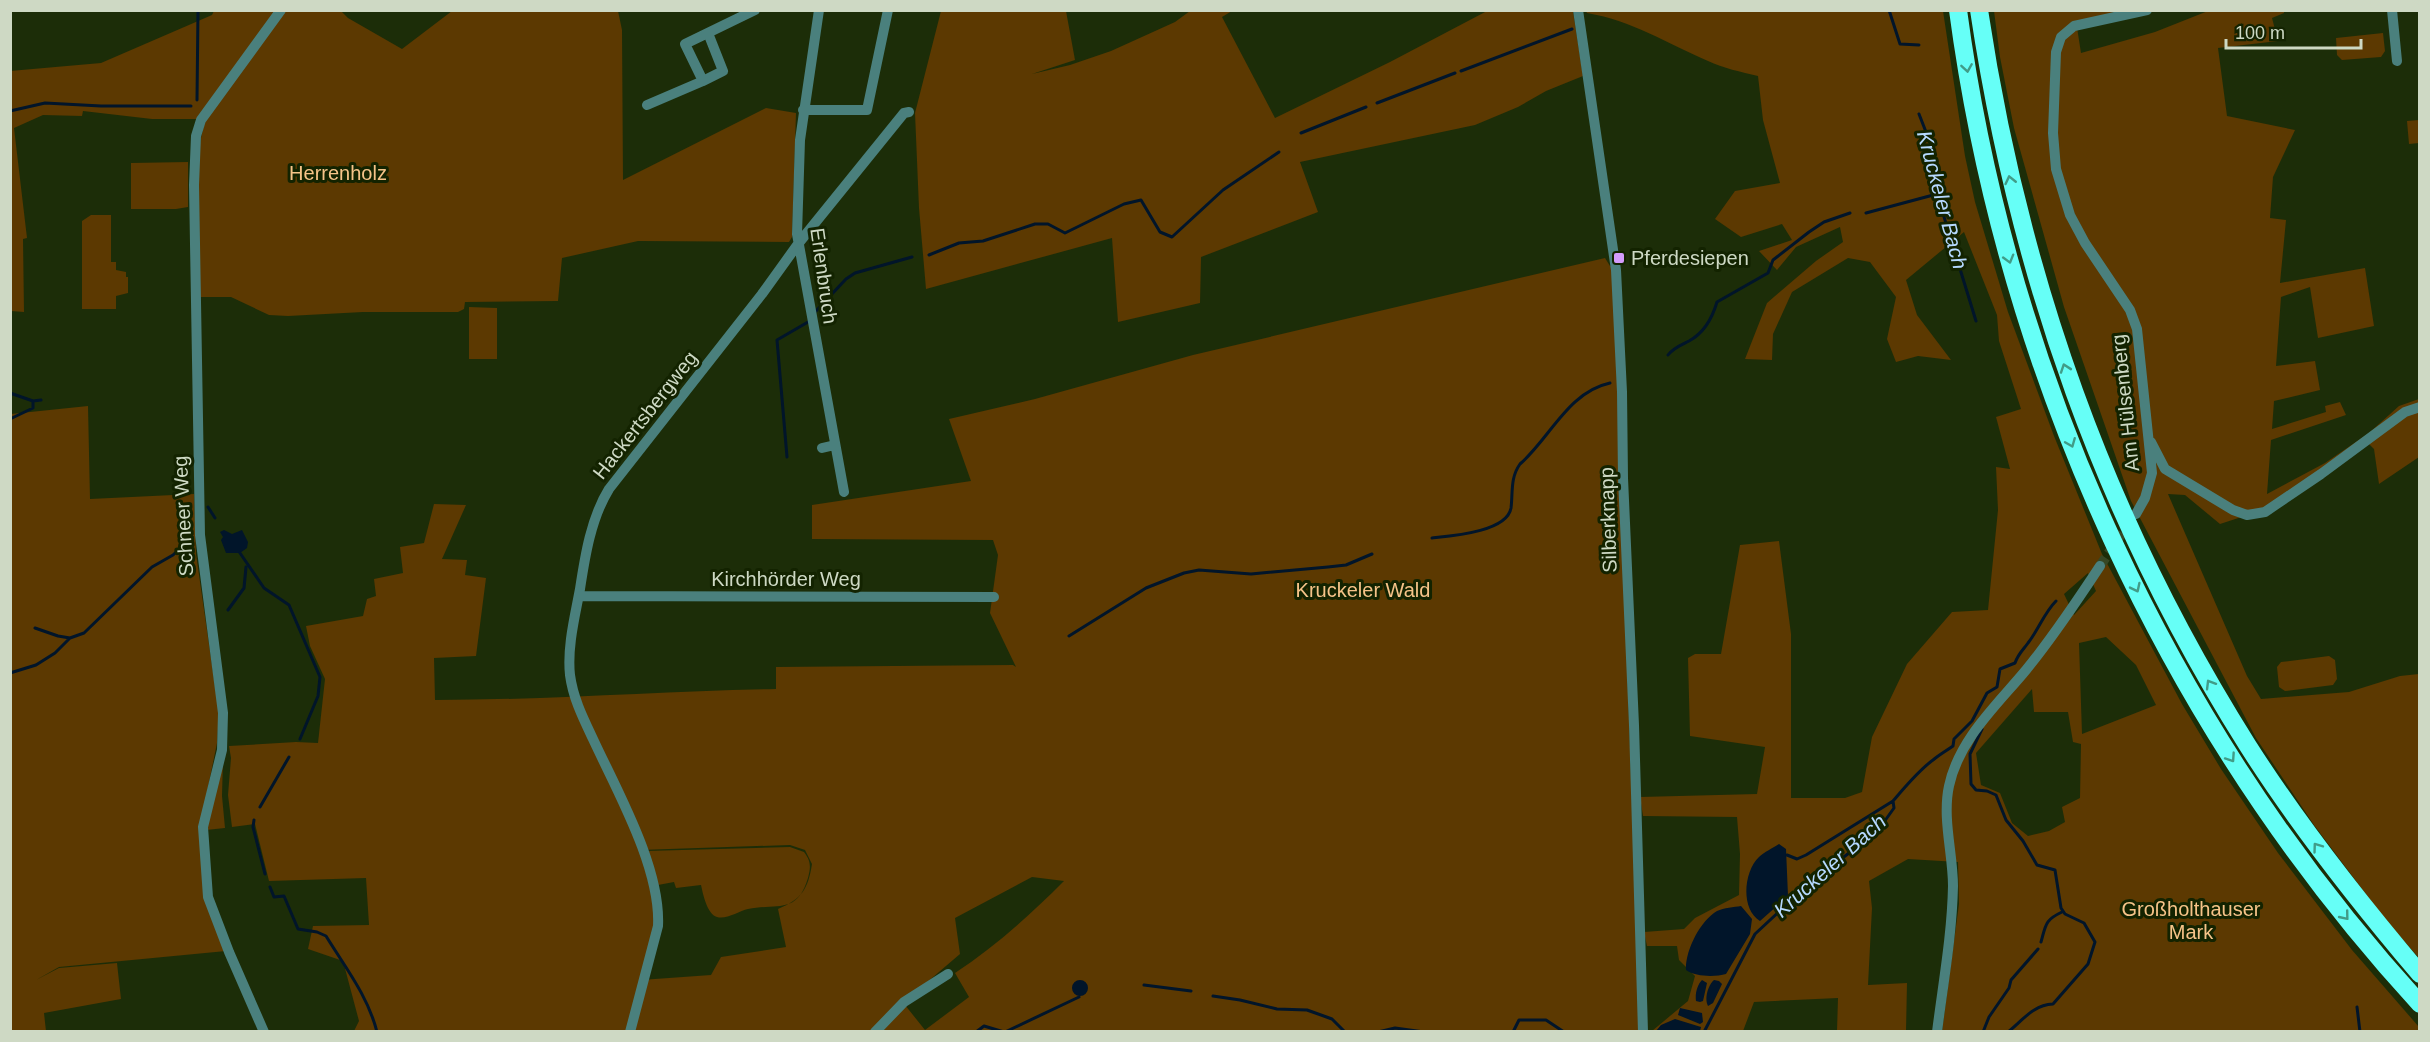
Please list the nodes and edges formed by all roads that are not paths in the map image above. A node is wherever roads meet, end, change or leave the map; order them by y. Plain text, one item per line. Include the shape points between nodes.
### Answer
1 (281, 10) edge
2 (755, 10) edge
3 (819, 10) edge
4 (888, 10) edge
5 (1578, 10) edge
6 (1958, 10) edge
7 (1979, 10) edge
8 (2146, 10) edge
9 (2392, 10) edge
10 (708, 33) junction
11 (2397, 61) dead end
12 (703, 81) junction
13 (647, 105) dead end
14 (803, 110) junction
15 (906, 113) dead end
16 (798, 244) junction
17 (2420, 407) edge
18 (2147, 430) junction
19 (835, 445) junction
20 (822, 448) dead end
21 (844, 492) dead end
22 (2136, 514) tunnel mouth
23 (2100, 566) tunnel mouth
24 (579, 596) junction
25 (994, 597) dead end
26 (948, 974) dead end
27 (2420, 974) edge
28 (2420, 1004) edge
29 (264, 1032) edge
30 (630, 1032) edge
31 (875, 1032) edge
32 (1643, 1032) edge
33 (1937, 1032) edge

1 - 29 street, Schneer Weg via 201,120 196,136 194,185 200,535 224,723 222,750 203,827 208,897
2 - 10 street
3 - 14 street, Erlenbruch
4 - 14 street via 867,110
5 - 32 street, Silberknapp via 1616,270
6 -> 28 highway via 1979,131 2011,267 2055,402 2110,535 2219,740 2313,876
27 -> 7 highway via 2318,848 2248,747 2169,609 2125,519 2073,392 2030,258 2006,161
8 - 18 street, Am Hülsenberg via 2074,26 2061,38 2057,47 2053,133 2062,194 2085,243 2130,310 2137,329
9 - 11 street
10 - 12 street via 723,71
10 - 12 street via 685,44
12 - 13 street
14 - 16 street, Erlenbruch
15 - 16 street, Hackertsbergweg
16 - 19 street, Erlenbruch
16 - 24 street, Hackertsbergweg via 603,500 584,562
17 - 18 street via 2405,412 2265,512 2247,515 2165,468
18 - 22 street, Am Hülsenberg via 2152,473
19 - 20 street
19 - 21 street, Erlenbruch
23 - 33 street via 2055,633 1969,739 1949,786 1952,902
24 - 25 street, Kirchhörder Weg
24 - 30 street, Hackertsbergweg via 570,674 577,705 626,807 658,904 658,926
26 - 31 street via 904,1002

